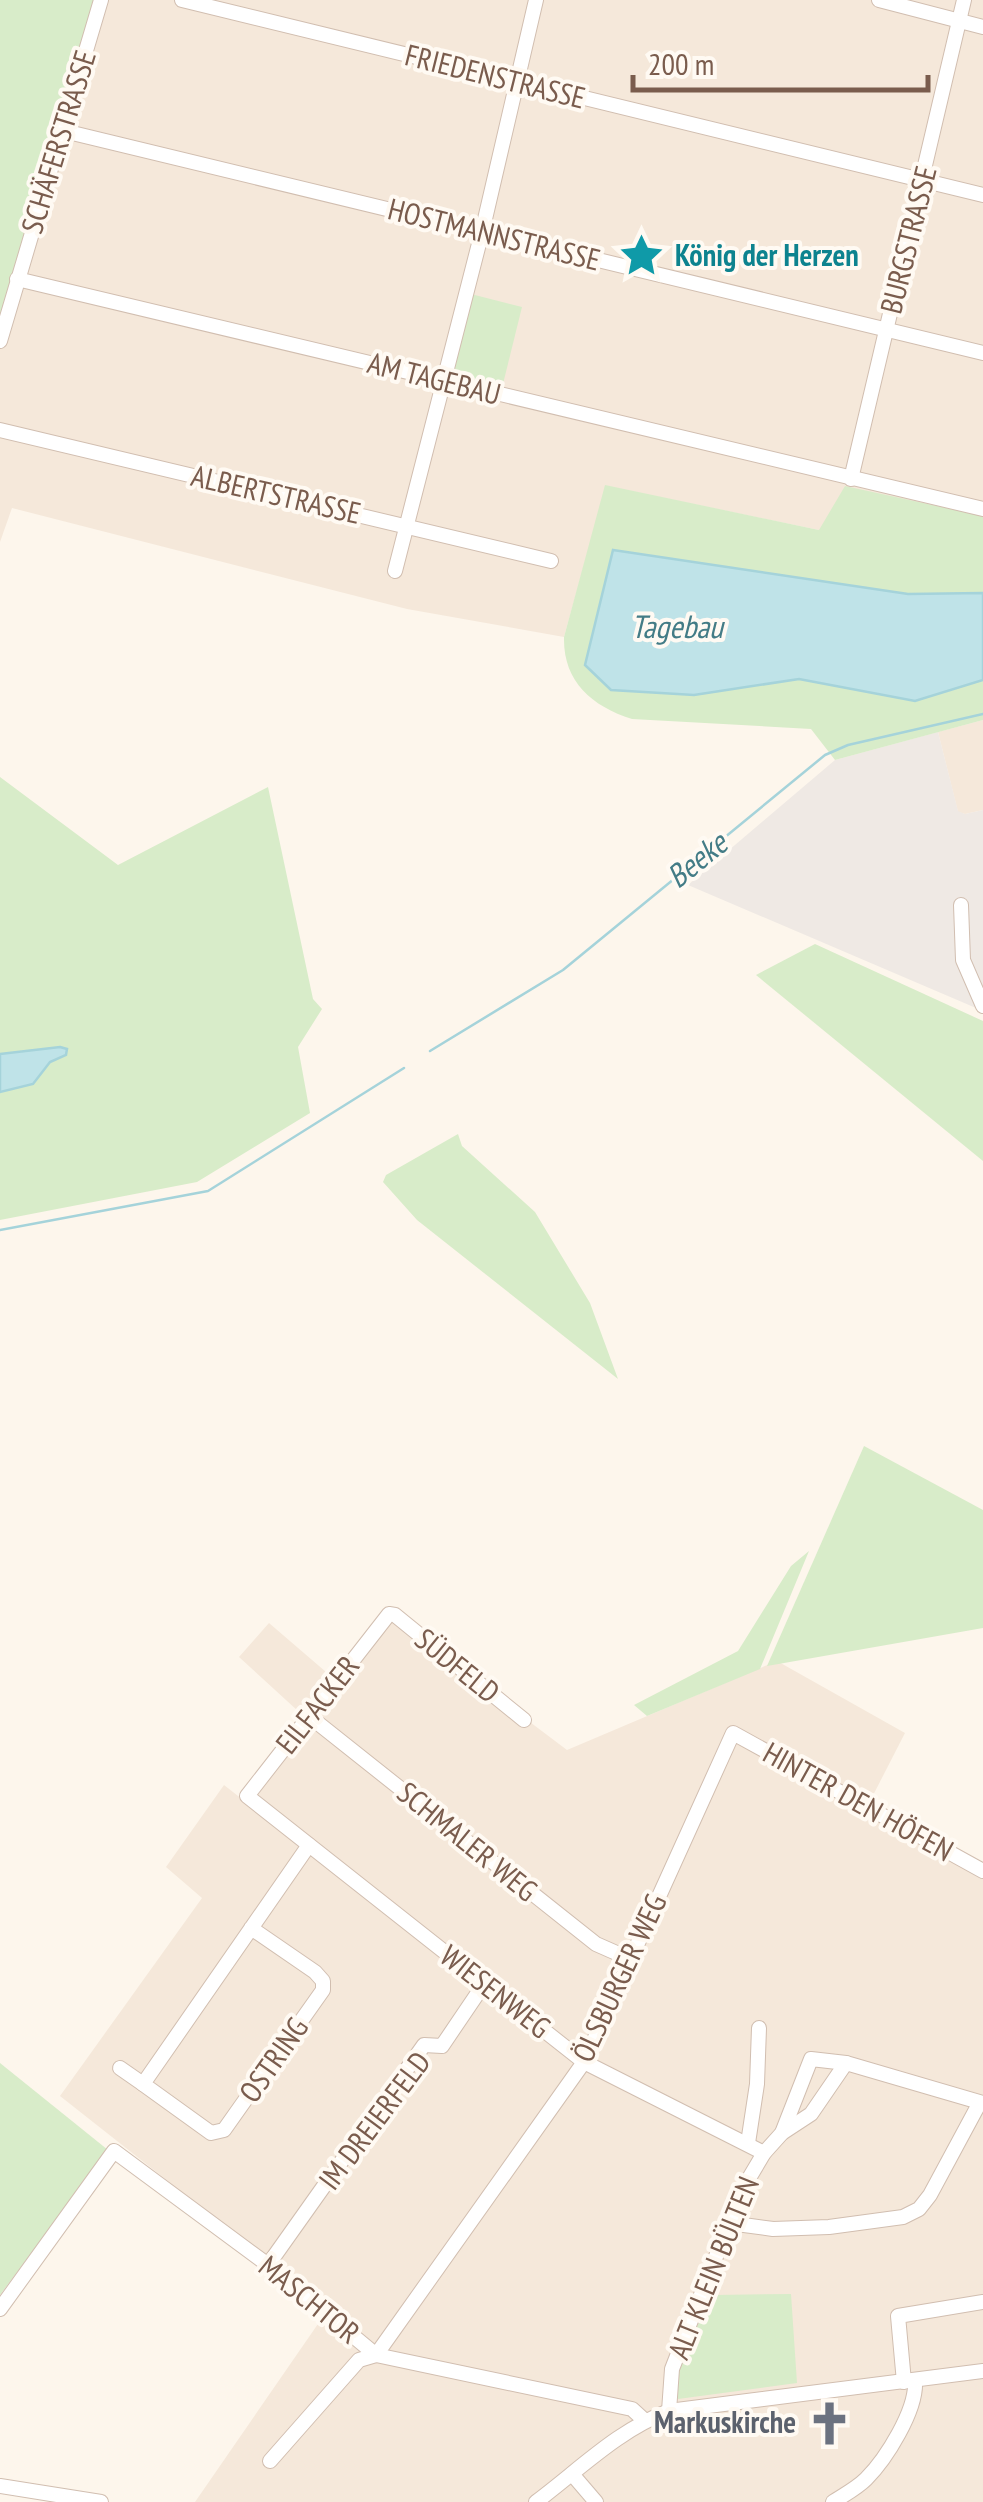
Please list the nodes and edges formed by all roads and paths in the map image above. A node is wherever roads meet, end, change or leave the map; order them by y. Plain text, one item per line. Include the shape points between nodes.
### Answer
1 (101, 0) edge
2 (182, 0) edge
3 (536, 0) edge
4 (879, 0) edge
5 (964, 0) edge
6 (961, 22) junction
7 (983, 27) edge
8 (515, 82) junction
9 (64, 130) junction
10 (924, 180) junction
11 (983, 194) edge
12 (482, 232) junction
13 (17, 278) junction
14 (886, 330) junction
15 (0, 341) edge
16 (983, 353) edge
17 (442, 381) junction
18 (0, 430) edge
19 (851, 480) junction
20 (983, 510) edge
21 (408, 526) junction
22 (551, 561) dead end
23 (395, 571) dead end
24 (960, 905) dead end
25 (983, 1006) edge
26 (390, 1614) joint
27 (309, 1716) junction
28 (524, 1720) dead end
29 (733, 1732) joint
30 (247, 1796) joint
31 (310, 1846) junction
32 (983, 1871) edge
33 (251, 1928) junction
34 (630, 1960) junction
35 (484, 1984) junction
36 (759, 2028) dead end
37 (584, 2062) junction
38 (846, 2063) junction
39 (120, 2068) dead end
40 (143, 2084) junction
41 (981, 2104) edge
42 (782, 2133) junction
43 (748, 2143) junction
44 (764, 2152) junction
45 (729, 2223) junction
46 (268, 2265) junction
47 (983, 2302) edge
48 (0, 2309) edge
49 (376, 2355) junction
50 (983, 2370) edge
51 (909, 2381) junction
52 (669, 2412) junction
53 (644, 2420) junction
54 (270, 2461) dead end
55 (572, 2474) junction
56 (0, 2486) edge
57 (102, 2502) edge
58 (536, 2502) edge
59 (596, 2502) edge
60 (833, 2502) edge

1 - 9 street, SCHÄFERSTRASSE
2 - 8 street, FRIEDENSTRASSE
3 - 8 street
4 - 6 street
5 - 6 street, BURGSTRASSE
6 - 7 street
6 - 10 street, BURGSTRASSE
8 - 10 street, FRIEDENSTRASSE
8 - 12 street
9 - 12 street, HOSTMANNSTRASSE
9 - 13 street, SCHÄFERSTRASSE
10 - 11 street, FRIEDENSTRASSE
10 - 14 street, BURGSTRASSE
12 - 14 street, HOSTMANNSTRASSE
12 - 17 street
13 - 15 street, SCHÄFERSTRASSE
13 - 17 street, AM TAGEBAU
14 - 16 street, HOSTMANNSTRASSE
14 - 19 street, BURGSTRASSE
17 - 19 street, AM TAGEBAU
17 - 21 street
18 - 21 street, ALBERTSTRASSE
19 - 20 street, AM TAGEBAU
21 - 22 street, ALBERTSTRASSE
21 - 23 street
24 - 25 street via 964,960
26 - 27 street, EILFACKER
26 - 28 street, SÜDFELD
27 - 30 street, EILFACKER
27 - 34 street, SCHMALER WEG via 596,1944
29 - 32 street, HINTER DEN HÖFEN
29 - 34 street, ÖLSBURGER WEG
30 - 31 street, WIESENWEG
31 - 33 street
31 - 35 street, WIESENWEG
33 - 40 street
33 - 40 street, OSTRING via 315,1972 323,1990 218,2134
34 - 37 street, ÖLSBURGER WEG
35 - 37 street, WIESENWEG
35 - 46 street, IM DREIERFELD via 442,2046 424,2045
36 - 43 street
37 - 43 street, WIESENWEG
37 - 49 street, ÖLSBURGER WEG
38 - 41 street
38 - 42 street, ALT KLEIN BÜLTEN via 812,2114
38 - 42 street via 811,2059
39 - 40 street, OSTRING
41 - 45 street via 930,2196 903,2217 774,2229
42 - 44 street, ALT KLEIN BÜLTEN
43 - 44 street, WIESENWEG
44 - 45 street, ALT KLEIN BÜLTEN
45 - 52 street, ALT KLEIN BÜLTEN via 672,2369
46 - 48 street, MASCHTOR via 114,2150
46 - 49 street, MASCHTOR
47 - 51 street via 898,2316
49 - 53 street, MASCHTOR via 632,2409
49 - 54 street, ÖLSBURGER WEG via 359,2360
50 - 51 street
51 - 52 street
51 - 60 street via 912,2402 894,2443 864,2481
52 - 53 street
53 - 55 street
55 - 58 street
55 - 59 street
56 - 57 street

